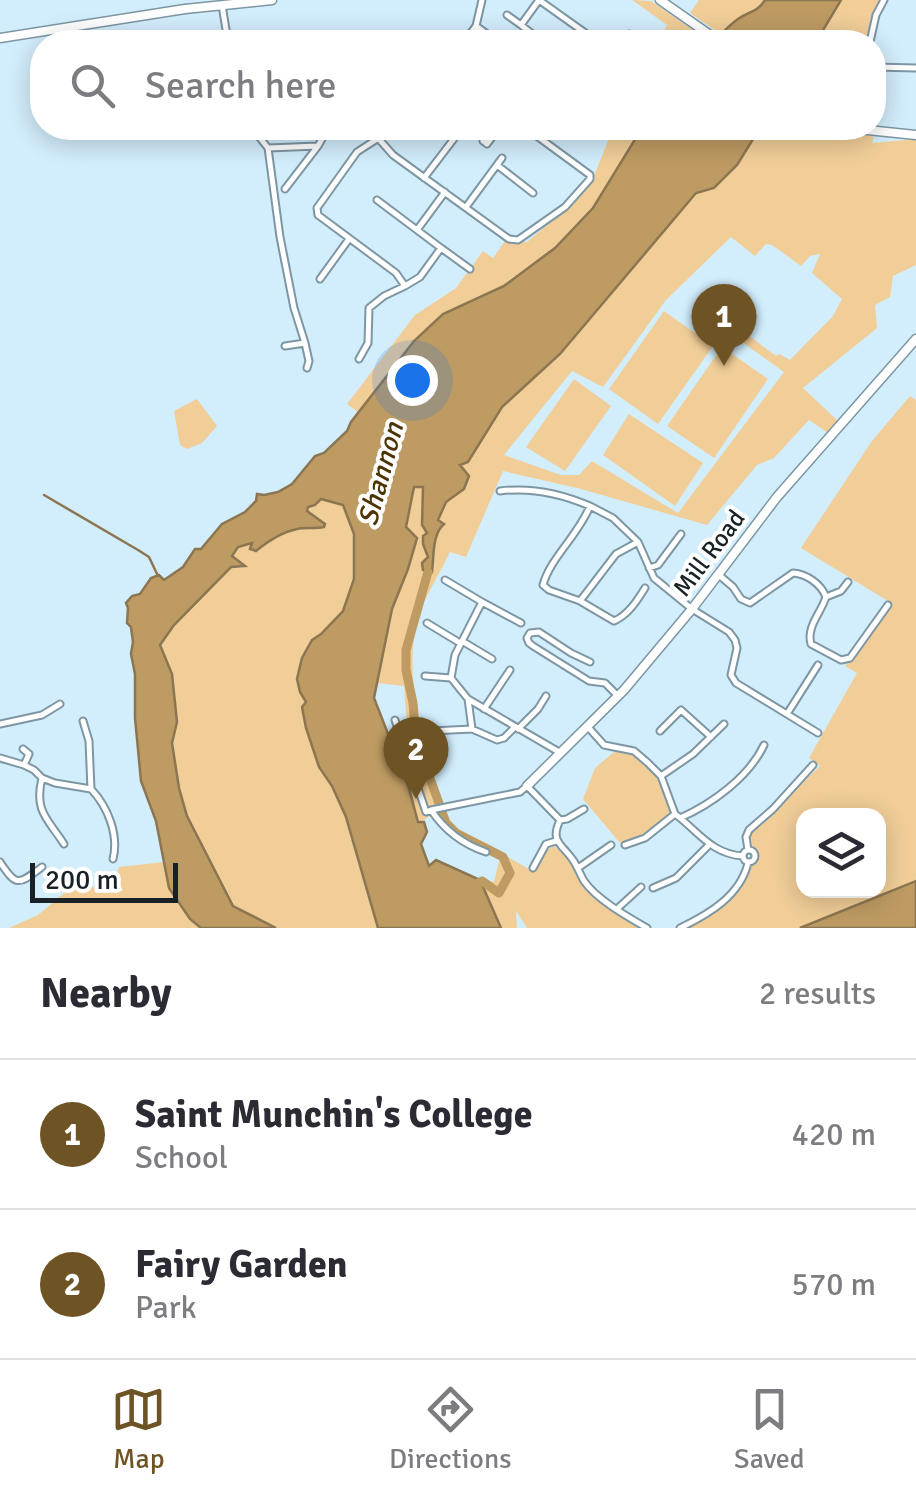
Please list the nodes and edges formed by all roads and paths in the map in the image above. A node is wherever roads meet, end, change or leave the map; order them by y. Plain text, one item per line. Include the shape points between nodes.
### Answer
1 (272, 0) edge
2 (482, 0) edge
3 (539, 0) edge
4 (660, 0) edge
5 (884, 0) edge
6 (222, 5) junction
7 (507, 16) dead end
8 (522, 25) junction
9 (476, 26) junction
10 (54, 30) edge
11 (226, 30) edge
12 (473, 30) edge
13 (482, 30) edge
14 (528, 30) edge
15 (581, 30) edge
16 (702, 30) edge
17 (873, 30) edge
18 (30, 34) edge
19 (0, 38) edge
20 (886, 68) edge
21 (916, 68) edge
22 (886, 131) edge
23 (916, 135) edge
24 (262, 140) edge
25 (321, 140) edge
26 (375, 140) edge
27 (380, 140) edge
28 (456, 140) edge
29 (490, 140) edge
30 (545, 140) edge
31 (483, 141) dead end
32 (318, 146) junction
33 (268, 148) junction
34 (502, 158) dead end
35 (497, 166) junction
36 (424, 178) junction
37 (285, 189) dead end
38 (444, 192) junction
39 (533, 193) dead end
40 (377, 200) dead end
41 (466, 207) junction
42 (417, 230) junction
43 (349, 239) junction
44 (442, 248) junction
45 (470, 269) dead end
46 (320, 280) dead end
47 (404, 286) junction
48 (916, 339) edge
49 (305, 343) junction
50 (285, 346) dead end
51 (359, 359) dead end
52 (308, 368) dead end
53 (500, 491) dead end
54 (590, 506) junction
55 (681, 534) dead end
56 (638, 542) junction
57 (649, 568) junction
58 (719, 575) junction
59 (444, 580) dead end
60 (848, 582) dead end
61 (646, 588) dead end
62 (826, 597) junction
63 (580, 601) junction
64 (482, 602) junction
65 (888, 605) dead end
66 (692, 608) junction
67 (426, 623) dead end
68 (520, 623) dead end
69 (461, 642) junction
70 (492, 659) dead end
71 (590, 662) dead end
72 (818, 666) dead end
73 (510, 670) dead end
74 (425, 676) dead end
75 (451, 678) junction
76 (546, 696) dead end
77 (618, 696) junction
78 (468, 699) junction
79 (60, 704) dead end
80 (484, 709) junction
81 (787, 714) junction
82 (395, 720) dead end
83 (83, 721) dead end
84 (0, 724) edge
85 (724, 724) dead end
86 (588, 727) junction
87 (516, 728) junction
88 (431, 730) dead end
89 (472, 730) junction
90 (660, 731) dead end
91 (818, 733) dead end
92 (711, 737) junction
93 (764, 745) dead end
94 (23, 749) dead end
95 (562, 753) junction
96 (0, 758) edge
97 (24, 765) junction
98 (812, 765) dead end
99 (660, 776) junction
100 (42, 778) junction
101 (528, 786) junction
102 (91, 789) junction
103 (584, 809) dead end
104 (431, 810) junction
105 (678, 816) junction
106 (560, 820) junction
107 (556, 840) junction
108 (64, 844) dead end
109 (625, 845) dead end
110 (611, 846) dead end
111 (709, 846) junction
112 (748, 850) junction
113 (486, 852) dead end
114 (742, 856) junction
115 (113, 860) dead end
116 (0, 862) edge
117 (748, 863) junction
118 (42, 867) dead end
119 (533, 868) dead end
120 (578, 868) junction
121 (641, 887) dead end
122 (653, 888) dead end
123 (618, 908) junction
124 (648, 928) edge
125 (680, 928) edge

1 - 6 street
2 - 9 street
3 - 8 street
3 - 15 street
4 - 16 street
5 - 17 street
6 - 10 street
6 - 11 street
7 - 8 street
8 - 14 street
9 - 12 street
9 - 13 street
18 - 19 street
20 - 21 street
22 - 23 street
24 - 33 street
25 - 32 street
26 - 43 street via 358,152 316,208
27 - 36 street
28 - 36 street
29 - 31 street
30 - 41 street via 590,174 564,207 518,240
32 - 33 street
32 - 37 street
33 - 49 street
34 - 35 street
35 - 39 street
35 - 41 street
36 - 38 street
38 - 41 street
38 - 42 street
40 - 42 street
42 - 44 street
43 - 46 street
43 - 47 street
44 - 45 street
44 - 47 street
47 - 51 street via 369,308 368,343
48 - 58 street, Mill Road via 777,497
49 - 50 street
49 - 52 street
53 - 54 street via 561,494
54 - 56 street
54 - 63 street via 543,586
55 - 57 street
56 - 57 street
56 - 63 street via 616,554
57 - 66 street
58 - 62 street via 745,602 797,572
58 - 66 street, Mill Road
59 - 64 street
60 - 62 street
61 - 63 street via 614,621
62 - 65 street via 809,639 841,660 850,658
64 - 68 street
64 - 69 street
66 - 77 street, Mill Road
66 - 81 street via 735,640 736,683
67 - 69 street
69 - 70 street
69 - 75 street
71 - 77 street via 539,632 527,638
72 - 81 street
73 - 80 street
74 - 75 street
75 - 78 street
76 - 87 street
77 - 86 street, Mill Road
78 - 80 street
78 - 89 street
79 - 84 street
80 - 87 street
81 - 91 street
82 - 104 street via 426,812
83 - 102 street
85 - 92 street
86 - 95 street, Mill Road
86 - 99 street via 609,747 634,751
87 - 89 street via 497,740
87 - 95 street
88 - 89 street
90 - 92 street via 681,710
92 - 99 street
93 - 105 street via 721,793
94 - 97 street via 29,754
95 - 101 street, Mill Road
96 - 97 street
97 - 100 street
98 - 112 street via 749,830
99 - 105 street
100 - 102 street
100 - 108 street via 38,805
101 - 104 street
101 - 106 street
102 - 115 street via 110,822
103 - 106 street
104 - 113 street via 456,838
105 - 109 street
105 - 111 street
106 - 107 street
107 - 119 street via 546,844
107 - 120 street
110 - 120 street
111 - 114 street
111 - 122 street via 676,878
112 - 114 street
112 - 117 street via 756,856
114 - 117 street
116 - 118 street via 17,882
117 - 125 street via 745,878 727,898
120 - 123 street via 598,896
121 - 123 street
123 - 124 street

